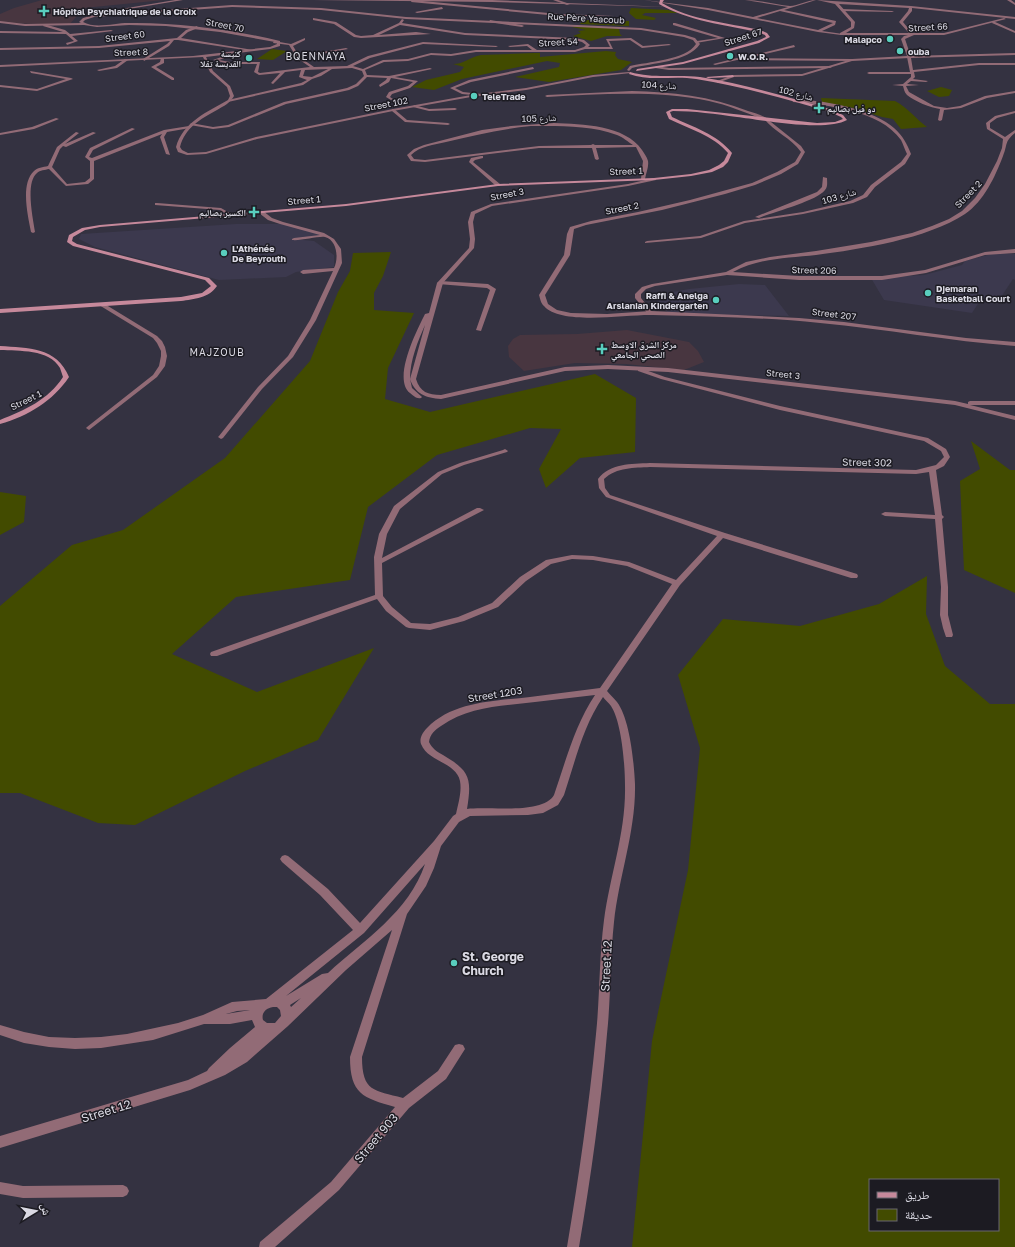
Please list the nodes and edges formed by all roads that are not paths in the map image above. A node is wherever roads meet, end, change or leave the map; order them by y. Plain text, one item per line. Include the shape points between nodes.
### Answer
1 (181, 0) edge
2 (315, 0) edge
3 (491, 0) edge
4 (554, 0) edge
5 (646, 0) edge
6 (746, 0) edge
7 (814, 0) edge
8 (819, 0) edge
9 (1009, 0) edge
10 (412, 1) junction
11 (661, 2) edge
12 (864, 2) edge
13 (836, 3) junction
14 (845, 3) junction
15 (568, 4) junction
16 (1015, 4) edge
17 (453, 6) junction
18 (792, 6) junction
19 (840, 6) junction
20 (911, 6) junction
21 (667, 7) junction
22 (780, 10) junction
23 (842, 10) junction
24 (417, 12) dead end
25 (892, 12) dead end
26 (100, 16) junction
27 (612, 16) dead end
28 (406, 18) junction
29 (752, 18) junction
30 (1014, 18) edge
31 (314, 19) dead end
32 (490, 21) junction
33 (0, 22) edge
34 (992, 22) junction
35 (82, 24) junction
36 (400, 24) junction
37 (674, 24) dead end
38 (44, 25) junction
39 (522, 26) dead end
40 (197, 27) junction
41 (111, 31) dead end
42 (818, 31) junction
43 (0, 32) edge
44 (1015, 32) edge
45 (69, 34) junction
46 (841, 34) junction
47 (438, 35) dead end
48 (912, 35) junction
49 (374, 36) junction
50 (173, 39) junction
51 (178, 39) junction
52 (304, 39) dead end
53 (278, 42) junction
54 (697, 42) junction
55 (51, 44) dead end
56 (291, 45) junction
57 (669, 45) dead end
58 (501, 46) dead end
59 (506, 46) dead end
60 (794, 46) dead end
61 (585, 48) junction
62 (0, 49) edge
63 (346, 49) dead end
64 (401, 49) junction
65 (251, 50) junction
66 (536, 51) junction
67 (238, 52) junction
68 (429, 54) junction
69 (1015, 54) edge
70 (204, 56) junction
71 (909, 57) junction
72 (298, 58) junction
73 (162, 59) junction
74 (736, 59) junction
75 (126, 60) junction
76 (144, 60) junction
77 (852, 60) junction
78 (1015, 64) edge
79 (639, 65) junction
80 (0, 66) edge
81 (347, 67) junction
82 (830, 67) junction
83 (313, 68) junction
84 (330, 68) junction
85 (533, 68) dead end
86 (656, 68) junction
87 (694, 68) junction
88 (303, 69) junction
89 (430, 69) dead end
90 (99, 70) dead end
91 (363, 70) junction
92 (284, 71) junction
93 (638, 71) junction
94 (31, 72) dead end
95 (629, 72) junction
96 (912, 72) junction
97 (869, 73) dead end
98 (366, 76) junction
99 (733, 76) junction
100 (747, 76) junction
101 (389, 77) junction
102 (662, 77) junction
103 (690, 77) junction
104 (310, 79) junction
105 (173, 80) dead end
106 (910, 80) junction
107 (926, 81) dead end
108 (718, 82) junction
109 (274, 83) dead end
110 (730, 85) junction
111 (894, 85) dead end
112 (904, 85) junction
113 (917, 85) dead end
114 (0, 86) edge
115 (380, 86) dead end
116 (1015, 92) edge
117 (481, 95) junction
118 (547, 96) dead end
119 (391, 99) dead end
120 (229, 101) junction
121 (792, 101) junction
122 (414, 106) junction
123 (455, 109) dead end
124 (942, 109) junction
125 (393, 110) junction
126 (1015, 112) edge
127 (58, 119) dead end
128 (766, 119) junction
129 (940, 120) dead end
130 (448, 124) dead end
131 (190, 126) junction
132 (132, 129) dead end
133 (165, 131) junction
134 (1015, 131) edge
135 (77, 133) dead end
136 (94, 133) dead end
137 (0, 134) edge
138 (1004, 139) junction
139 (593, 146) junction
140 (637, 146) junction
141 (58, 148) junction
142 (537, 150) dead end
143 (168, 154) dead end
144 (597, 159) dead end
145 (92, 160) junction
146 (50, 167) junction
147 (825, 178) dead end
148 (643, 179) junction
149 (654, 179) junction
150 (498, 185) junction
151 (157, 204) dead end
152 (261, 212) junction
153 (231, 215) junction
154 (744, 222) junction
155 (33, 232) dead end
156 (327, 235) junction
157 (294, 239) dead end
158 (647, 242) dead end
159 (1015, 251) edge
160 (336, 269) junction
161 (303, 272) dead end
162 (727, 273) junction
163 (440, 283) junction
164 (101, 304) junction
165 (0, 311) edge
166 (650, 313) junction
167 (479, 330) dead end
168 (1015, 344) edge
169 (0, 348) edge
170 (640, 370) junction
171 (955, 403) junction
172 (1015, 403) edge
173 (1015, 418) edge
174 (0, 422) edge
175 (89, 428) dead end
176 (221, 437) dead end
177 (505, 451) dead end
178 (932, 469) junction
179 (480, 510) dead end
180 (885, 514) dead end
181 (940, 517) junction
182 (722, 535) junction
183 (379, 562) junction
184 (854, 576) dead end
185 (677, 583) junction
186 (380, 596) junction
187 (949, 635) dead end
188 (214, 654) dead end
189 (602, 691) junction
190 (460, 815) junction
191 (437, 844) junction
192 (285, 859) dead end
193 (403, 912) junction
194 (360, 930) junction
195 (342, 968) junction
196 (266, 1003) junction
197 (282, 1004) junction
198 (256, 1014) junction
199 (203, 1020) junction
200 (283, 1022) junction
201 (263, 1028) junction
202 (0, 1030) edge
203 (459, 1050) dead end
204 (210, 1076) junction
205 (405, 1104) junction
206 (0, 1142) edge
207 (0, 1188) edge
208 (123, 1191) dead end
209 (265, 1247) edge
210 (573, 1247) edge

1 - 26 street via 117,10
2 - 10 street
3 - 10 street
3 - 15 street
4 - 15 street
5 - 11 street, Street 66
6 - 18 street
7 - 18 street
8 - 13 street
9 - 16 street
10 - 17 street
11 - 21 main road, Street 67
11 - 29 street, Street 66 via 708,8
12 - 14 street
12 - 20 street
13 - 14 street
13 - 19 street
14 - 19 street
15 - 21 street
17 - 24 street
17 - 27 street via 558,15
18 - 22 street
19 - 23 street
20 - 30 street
20 - 48 street via 909,13 901,22
21 - 86 main road, Street 67 via 759,31 768,37 683,63
22 - 29 street
22 - 42 street via 835,22
23 - 25 street
23 - 46 street via 853,22 853,27
26 - 28 street, Rue Père Yaacoub via 240,6 336,10
26 - 35 street via 87,18 81,21
28 - 32 street, Rue Père Yaacoub
28 - 36 street via 400,20
29 - 42 street, Street 66
30 - 34 street, Street 66
31 - 49 street via 335,23 355,36
32 - 39 street
32 - 54 street, Rue Père Yaacoub via 641,29 684,36
33 - 38 street, Street 70
34 - 44 street
34 - 48 street, Street 66 via 947,34
35 - 38 street, Street 70
35 - 40 street, Street 70 via 162,24
36 - 49 street
36 - 61 street, Street 54 via 458,33 575,39 586,42 588,45
37 - 54 street via 722,38
38 - 45 street
40 - 51 street
40 - 53 street, Street 70
41 - 45 street
42 - 46 street, Street 66
43 - 45 street
45 - 55 street via 76,42
46 - 48 street, Street 66
47 - 49 street via 416,33
48 - 71 street via 903,39
50 - 51 street, Street 60
50 - 62 street, Street 60 via 99,47
50 - 76 street
51 - 65 street, Street 60
52 - 56 street
53 - 56 street, Street 70
53 - 65 street, Street 8 via 262,49
54 - 79 street via 698,46 691,51
56 - 72 street
57 - 61 street via 642,47 628,38 607,40 612,48
58 - 64 street via 426,43
59 - 66 street via 528,45
60 - 74 street
61 - 66 street, Street 54
63 - 72 street
64 - 68 street
64 - 81 street via 369,57
65 - 67 street, Street 8
66 - 68 street, Street 54
67 - 70 street, Street 8
67 - 92 street via 214,60 230,64 259,63 256,72 259,74
68 - 91 street, Street 54 via 408,60 383,61
69 - 71 street
70 - 73 street, Street 8
70 - 120 street via 212,74 231,89 232,96
71 - 77 street
71 - 96 street
72 - 83 street
73 - 76 street, Street 8
73 - 105 street via 162,63 153,67
74 - 77 street
74 - 87 street
75 - 76 street, Street 8
75 - 80 street, Street 8
75 - 90 street via 112,68
77 - 82 street
78 - 96 street via 979,64
79 - 93 street
79 - 95 street via 629,68
81 - 84 street
81 - 91 street
82 - 87 street
82 - 100 street via 802,75
83 - 84 street
83 - 88 street
84 - 104 street
85 - 117 street via 470,81 452,88 462,93
86 - 87 street
86 - 93 main road
88 - 92 street
88 - 104 street via 301,77
89 - 101 street
91 - 98 street
92 - 109 street
93 - 95 main road
93 - 102 main road via 647,76
94 - 114 street via 71,79 37,90
95 - 102 main road via 641,76
95 - 117 street, Street 102
96 - 97 street
96 - 106 street via 913,78
98 - 101 street
98 - 131 street via 348,89 285,103 229,126
99 - 100 street
99 - 103 main road
99 - 108 street
100 - 110 street via 735,80
101 - 115 street via 388,81
101 - 119 street via 417,82 390,93 388,97
102 - 103 main road, شارع 102
103 - 108 main road, شارع 102
104 - 120 street via 302,84
106 - 107 street
106 - 112 street
108 - 110 main road, شارع 102
110 - 121 main road, شارع 102
111 - 112 street
112 - 113 street
112 - 124 street via 911,96
116 - 124 street via 957,108
117 - 122 street, Street 102
118 - 128 street, شارع 104 via 634,91 673,93 744,109
120 - 131 street
121 - 128 main road, شارع 102 via 833,112 845,120 829,124
121 - 154 street, شارع 103 via 833,106 869,115 894,131 907,146 909,154 903,163 873,186 865,196 856,200 803,213
122 - 123 street via 429,110
122 - 125 street, Street 102
124 - 129 street
125 - 130 street via 406,121
125 - 131 street, Street 102 via 194,154 183,153 178,147
126 - 138 street via 996,117 988,123 991,132
127 - 137 street via 33,128
128 - 149 main road, Street 1 via 679,109 668,112 670,118 716,141 730,153 726,162 710,171
128 - 166 street, Street 2 via 802,149 804,156 793,166 763,181 739,188 572,228 567,255 542,295 547,308 575,316
131 - 133 street
132 - 145 street via 91,149 87,157
133 - 143 street via 162,137
133 - 145 street
134 - 138 street
135 - 141 street
136 - 141 street
138 - 162 street, Street 2 via 1005,147 989,184 965,212 948,221 883,241 771,258 737,267
139 - 140 street
139 - 140 street, شارع 105 via 528,148 432,161 418,161 409,157 409,152 414,150 466,135 529,125 596,128 621,136
139 - 144 street
140 - 148 street via 645,159
141 - 146 street
142 - 150 street via 472,160 472,164
145 - 146 street via 91,180 76,185 66,185
146 - 155 street via 39,170 31,177 29,206
147 - 154 street via 826,186 820,193
148 - 149 main road, Street 1
148 - 150 main road, Street 1
149 - 163 street, Street 3 via 521,200 476,210 470,221 473,237 471,248
150 - 152 main road, Street 1 via 346,205
151 - 153 street via 221,209
152 - 153 main road, Street 1
152 - 156 street via 270,219
153 - 164 main road, Street 1 via 100,226 84,229 71,236 69,241 75,246 207,280 214,286 205,294 181,299
154 - 158 street, شارع 103 via 701,237
156 - 157 street
156 - 160 street via 338,247 341,255
159 - 162 street, Street 206 via 985,254 926,272 882,278 822,279
160 - 161 street
160 - 176 street via 314,320 290,357 260,388
162 - 166 street, Street 206 via 640,290 638,298
163 - 167 street via 488,286 492,289
163 - 170 street, Street 3 via 432,309 416,340 408,369 407,386 418,396 433,400 450,400 546,377 608,367
164 - 165 main road, Street 1
164 - 175 street via 155,337 166,354 161,369 155,376
166 - 168 street, Street 207 via 788,318
169 - 174 main road, Street 1 via 41,353 59,362 65,369 66,377 55,394 46,401
170 - 171 street, Street 3 via 668,370
170 - 178 street via 780,408 926,439 944,450 947,457 942,465
171 - 172 street
171 - 173 street
177 - 183 street via 440,473 420,487 397,508 383,534
178 - 181 street
178 - 182 street, Street 302 via 904,472 638,465 614,469 601,479 602,488 608,496
179 - 183 street
180 - 181 street
181 - 187 street via 945,619
182 - 184 street
182 - 185 street
183 - 186 street
185 - 186 street via 629,564 572,557 549,562 523,579 495,605 461,619 430,627 409,624 389,609
185 - 189 street
186 - 188 street
189 - 190 street via 583,723 555,802 543,809 468,812
189 - 190 street, Street 1203 via 478,707 452,715 430,729 425,742 429,750 454,766 464,778 465,788
189 - 210 street, Street 12 via 614,705 620,720 629,768 630,793 611,900 602,1031 589,1149
190 - 191 street, Street 12
191 - 193 street, Street 12 via 423,883
191 - 194 street, Street 12
192 - 194 street via 324,892
193 - 195 street, Street 12 via 372,944
193 - 205 street, Street 903 via 356,1057 355,1070 357,1080 364,1090
194 - 196 street, Street 12
195 - 197 street, Street 12
195 - 200 street, Street 12
196 - 197 street via 276,1001
196 - 198 street
196 - 199 street via 232,1007
197 - 200 street via 288,1013
198 - 199 street via 230,1019
198 - 201 street via 256,1020
199 - 202 street via 148,1035 100,1043 65,1043 32,1039
200 - 201 street via 274,1028
200 - 204 street, Street 12 via 243,1058
201 - 204 street, Street 12
203 - 205 street via 442,1075
204 - 206 street, Street 12 via 183,1088
205 - 209 street, Street 903 via 335,1186
207 - 208 street via 23,1192

